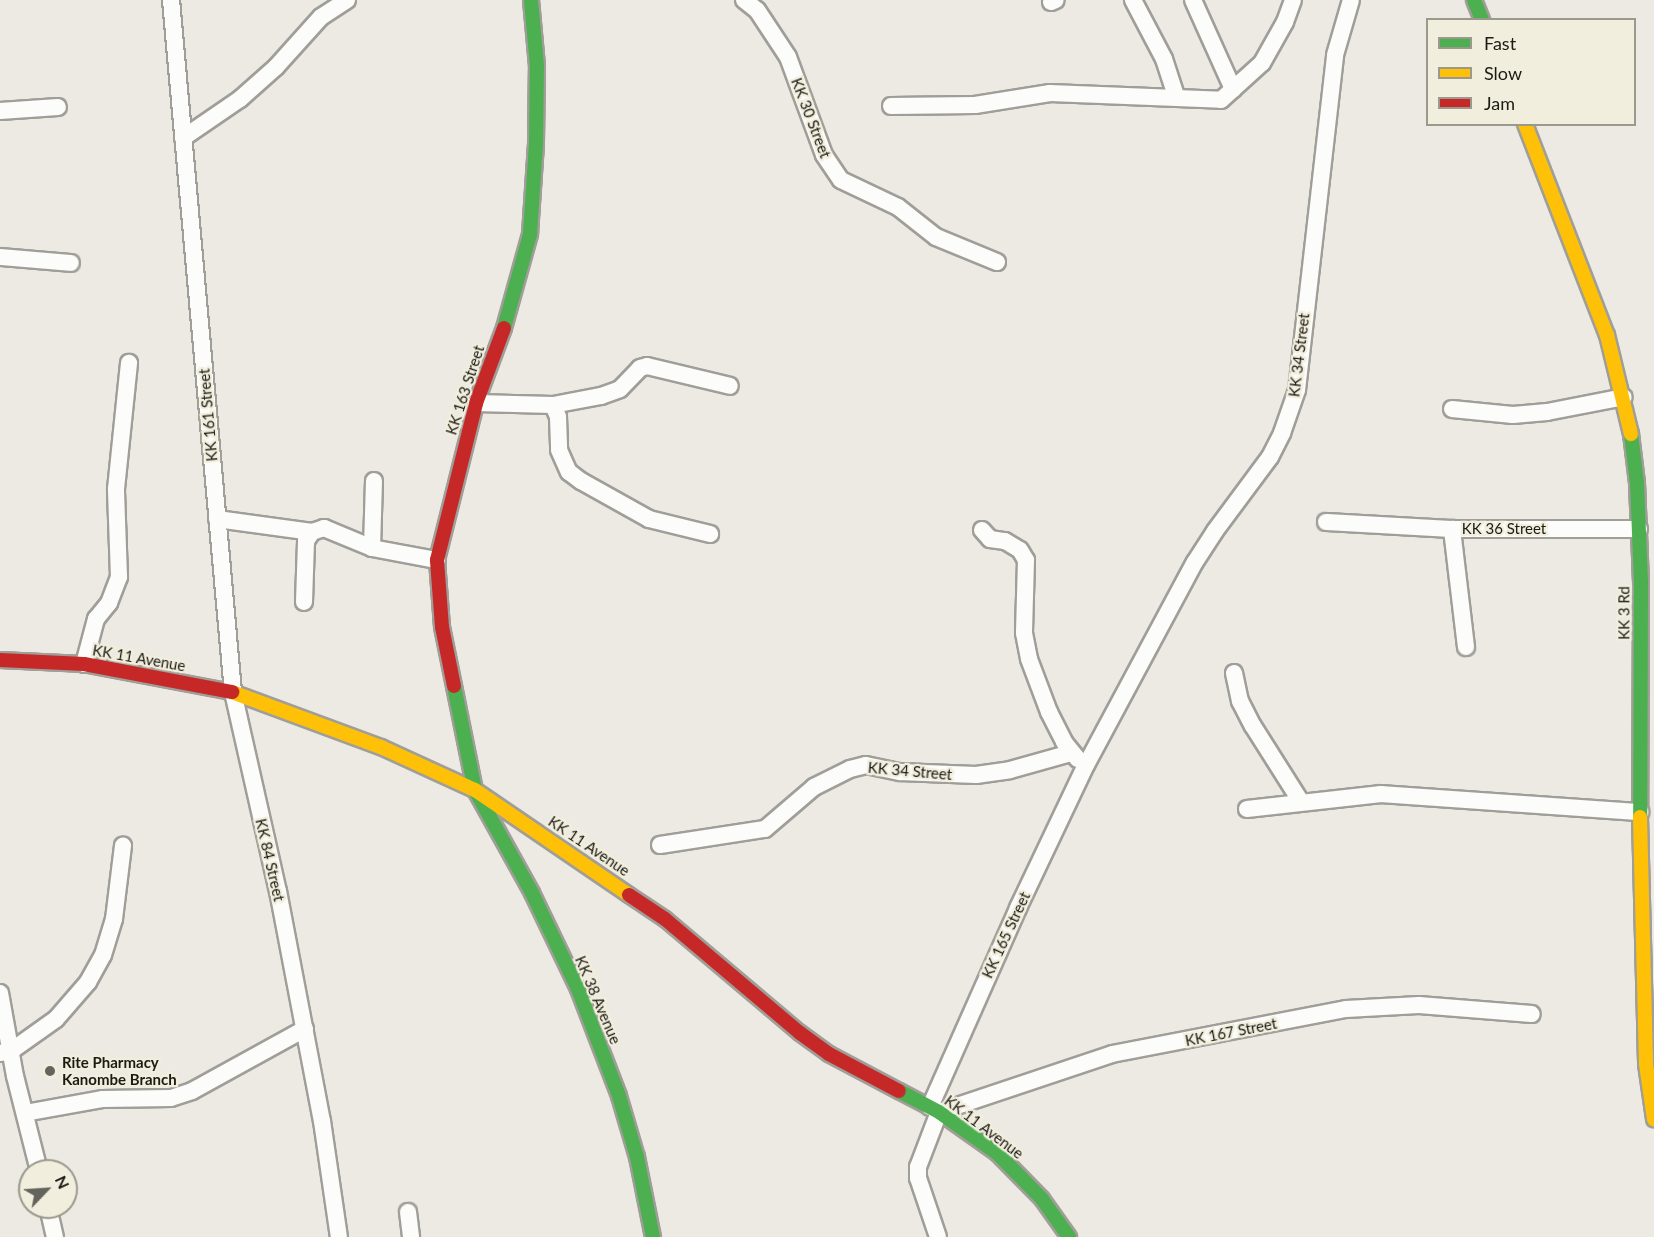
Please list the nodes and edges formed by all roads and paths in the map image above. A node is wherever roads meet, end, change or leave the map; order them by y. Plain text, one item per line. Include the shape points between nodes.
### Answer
1 (171, 0) edge
2 (347, 0) edge
3 (531, 0) edge
4 (744, 0) edge
5 (1133, 0) edge
6 (1193, 0) edge
7 (1293, 0) edge
8 (1351, 0) edge
9 (1474, 0) edge
10 (1481, 18) edge
11 (1233, 88) junction
12 (1176, 97) junction
13 (891, 106) dead end
14 (58, 107) dead end
15 (0, 111) edge
16 (1526, 126) edge
17 (183, 138) junction
18 (0, 257) edge
19 (997, 262) dead end
20 (71, 263) dead end
21 (129, 363) dead end
22 (730, 386) dead end
23 (1624, 397) junction
24 (476, 403) junction
25 (553, 405) junction
26 (1452, 409) dead end
27 (374, 481) dead end
28 (218, 519) junction
29 (1326, 522) dead end
30 (1452, 529) junction
31 (1639, 529) junction
32 (982, 530) dead end
33 (312, 532) junction
34 (710, 534) dead end
35 (372, 548) junction
36 (437, 560) junction
37 (304, 603) dead end
38 (1466, 647) dead end
39 (0, 660) edge
40 (1647, 662) edge
41 (84, 664) junction
42 (1234, 673) dead end
43 (233, 692) junction
44 (1071, 753) junction
45 (1086, 765) junction
46 (475, 790) junction
47 (1301, 802) junction
48 (1246, 810) dead end
49 (1640, 812) junction
50 (660, 845) dead end
51 (123, 846) dead end
52 (0, 993) edge
53 (1532, 1014) dead end
54 (305, 1029) junction
55 (5, 1052) edge
56 (935, 1110) junction
57 (25, 1113) junction
58 (1654, 1119) edge
59 (36, 1159) edge
60 (408, 1212) dead end
61 (51, 1219) edge
62 (55, 1237) edge
63 (339, 1237) edge
64 (411, 1237) edge
65 (653, 1237) edge
66 (938, 1237) edge
67 (1069, 1237) edge

1 - 17 street, KK 161 Street
2 - 17 street via 321,17 276,67 240,99
3 - 24 main road, KK 163 Street via 537,66 530,234 511,309
4 - 19 street, KK 30 Street via 763,18 788,57 824,155 841,180 898,207 936,237
5 - 12 street via 1164,59
6 - 11 street
7 - 11 street via 1262,63
8 - 45 street, KK 34 Street via 1335,55 1298,390 1270,458 1195,562
9 - 10 main road
11 - 12 street via 1221,100
12 - 13 street via 1050,93 975,105
14 - 15 street
16 - 23 main road, KK 3 Rd via 1599,315
17 - 28 street, KK 161 Street
18 - 20 street
21 - 41 street via 116,489 119,577 109,603 96,619
22 - 25 street via 647,366 640,368 620,389
23 - 26 street via 1513,415
23 - 31 main road, KK 3 Rd via 1631,430
24 - 25 street
24 - 36 main road, KK 163 Street
25 - 34 street via 558,417 559,450 569,472 581,482 649,519
27 - 35 street
28 - 33 street
28 - 43 street, KK 161 Street
29 - 30 street
30 - 31 street, KK 36 Street
30 - 38 street, KK 36 Street
31 - 40 main road, KK 3 Rd
32 - 44 street via 990,539 1005,541 1020,550 1026,560 1024,633 1029,659 1049,712
33 - 35 street via 324,528
33 - 37 street via 306,541
35 - 36 street
36 - 46 main road, KK 163 Street via 442,627
39 - 41 main road, KK 11 Avenue
40 - 49 main road, KK 3 Rd
41 - 43 main road, KK 11 Avenue
42 - 47 street via 1240,701
43 - 46 main road, KK 11 Avenue via 381,747
43 - 54 street, KK 84 Street
44 - 45 street
44 - 50 street, KK 34 Street via 976,775 900,772 866,765 814,787 765,829
45 - 56 street, KK 165 Street via 1014,918
46 - 56 main road, KK 11 Avenue via 665,919 829,1054
46 - 65 main road, KK 38 Avenue via 532,893 578,990 619,1096 637,1157
47 - 48 street
47 - 49 street via 1381,794
49 - 58 main road, KK 3 Rd via 1646,1064
51 - 55 street via 114,919 103,955 88,982 56,1019
52 - 55 street
53 - 56 street, KK 167 Street via 1419,1005 1346,1009 1112,1054
54 - 57 street via 192,1092 171,1098 102,1099
54 - 63 street, KK 84 Street
55 - 57 street
56 - 66 street, KK 165 Street via 918,1178
56 - 67 main road, KK 11 Avenue via 1015,1168
57 - 59 street
60 - 64 street
61 - 62 street

